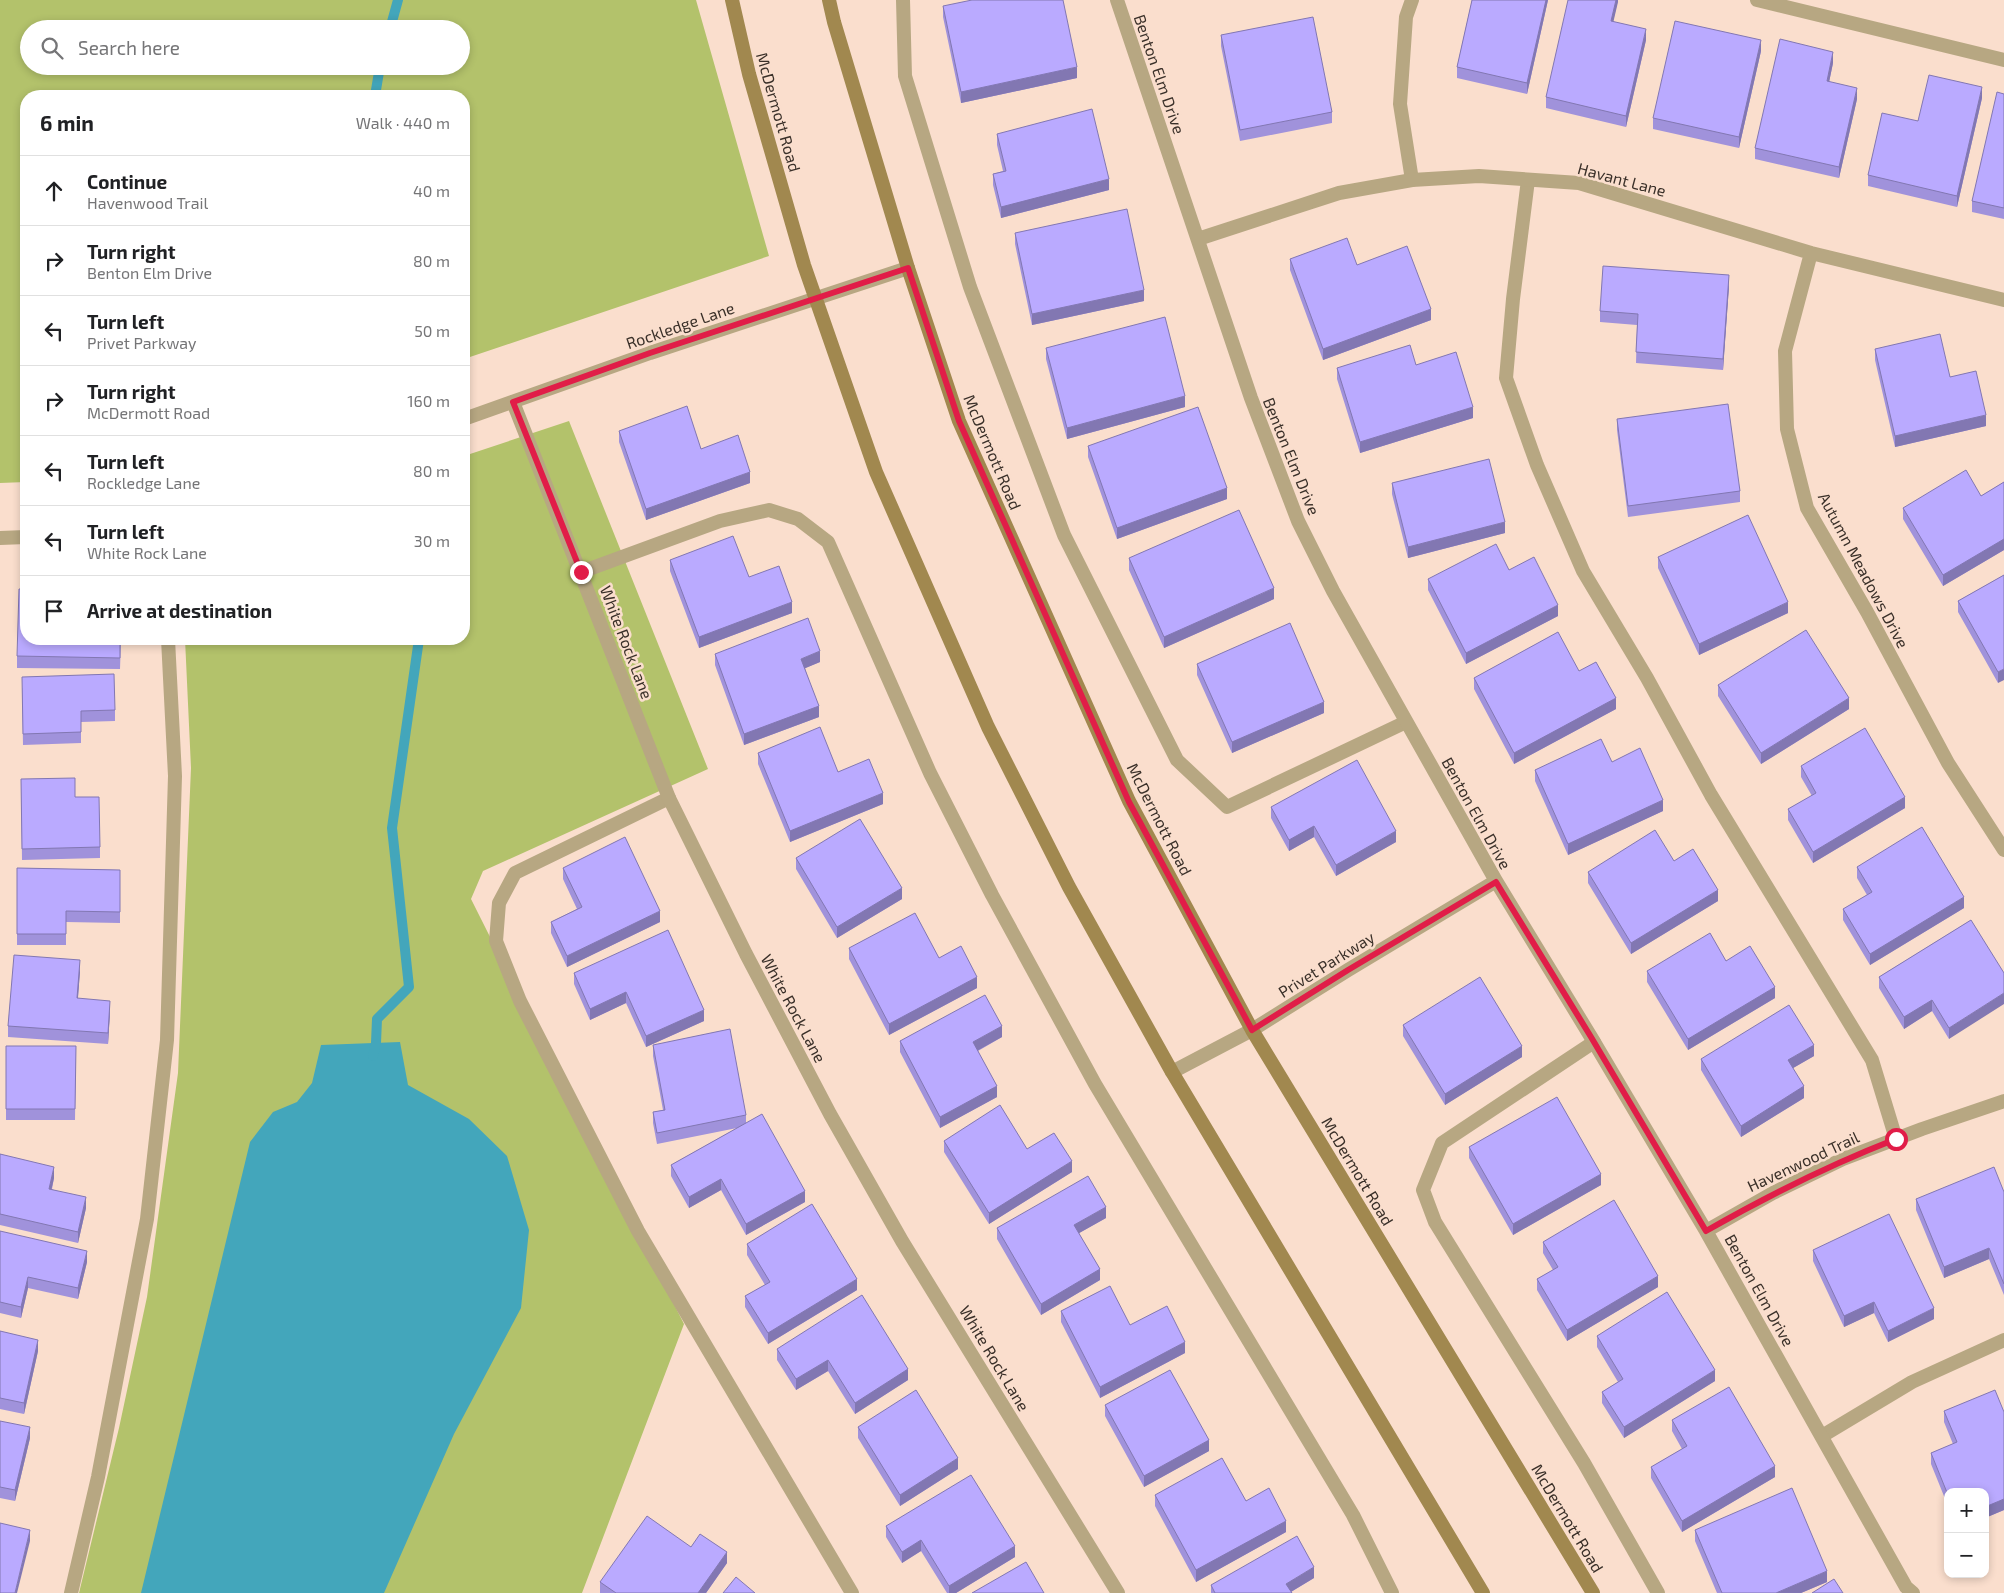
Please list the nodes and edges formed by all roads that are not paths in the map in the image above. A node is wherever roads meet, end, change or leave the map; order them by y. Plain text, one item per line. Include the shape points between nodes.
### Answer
1 (732, 0) edge
2 (829, 0) edge
3 (903, 0) edge
4 (1117, 0) edge
5 (1412, 0) edge
6 (1756, 0) edge
7 (2004, 60) edge
8 (1412, 180) junction
9 (1528, 180) junction
10 (1198, 238) junction
11 (1811, 253) junction
12 (908, 268) junction
13 (816, 299) junction
14 (2004, 300) edge
15 (513, 402) junction
16 (470, 417) edge
17 (20, 537) edge
18 (0, 538) edge
19 (581, 572) junction
20 (168, 645) edge
21 (1406, 722) junction
22 (669, 798) junction
23 (2004, 850) edge
24 (1496, 882) junction
25 (1252, 1030) junction
26 (1594, 1042) junction
27 (1172, 1072) junction
28 (2004, 1102) edge
29 (1896, 1139) junction
30 (1706, 1231) junction
31 (2004, 1340) edge
32 (1822, 1436) junction
33 (71, 1593) edge
34 (852, 1593) edge
35 (1118, 1593) edge
36 (1392, 1593) edge
37 (1484, 1593) edge
38 (1593, 1593) edge
39 (1658, 1593) edge
40 (1913, 1593) edge

1 - 13 main road, McDermott Road via 749,74
2 - 12 main road, McDermott Road
3 - 21 street via 905,76 970,287 1064,535 1177,760 1227,807
4 - 10 street, Benton Elm Drive
5 - 8 street via 1406,17 1400,104
6 - 7 street
8 - 9 street, Havant Lane via 1479,176
8 - 10 street, Havant Lane via 1339,192
9 - 11 street, Havant Lane via 1579,183
9 - 29 street via 1506,378 1537,465 1583,571 1711,795 1872,1060
10 - 21 street, Benton Elm Drive via 1250,398 1298,521
11 - 14 street, Havant Lane
11 - 23 street, Autumn Meadows Drive via 1785,351 1787,429 1807,508 1948,764
12 - 13 street, Rockledge Lane
12 - 25 main road, McDermott Road via 959,421 1129,802
13 - 15 street, Rockledge Lane
13 - 27 main road, McDermott Road via 876,472 988,727 1069,887
15 - 16 street, Rockledge Lane
15 - 19 street, White Rock Lane
17 - 18 street
19 - 22 street, White Rock Lane
19 - 36 street via 720,520 769,510 798,519 828,542 930,774 1006,920 1095,1084 1353,1515
20 - 33 street via 175,776 167,1040 147,1219 98,1477
21 - 24 street, Benton Elm Drive
22 - 34 street via 515,872 499,903 496,941 520,1001 638,1231
22 - 35 street, White Rock Lane via 830,1114 902,1241
24 - 25 street, Privet Parkway
24 - 26 street, Benton Elm Drive
25 - 27 street, Privet Parkway
25 - 38 main road, McDermott Road
26 - 30 street, Benton Elm Drive
26 - 39 street via 1442,1143 1423,1190 1435,1222 1584,1463
27 - 37 main road, McDermott Road
28 - 29 street, Havenwood Trail
29 - 30 street, Havenwood Trail via 1834,1163
30 - 32 street, Benton Elm Drive
31 - 32 street via 1912,1382
32 - 40 street, Benton Elm Drive via 1906,1587

